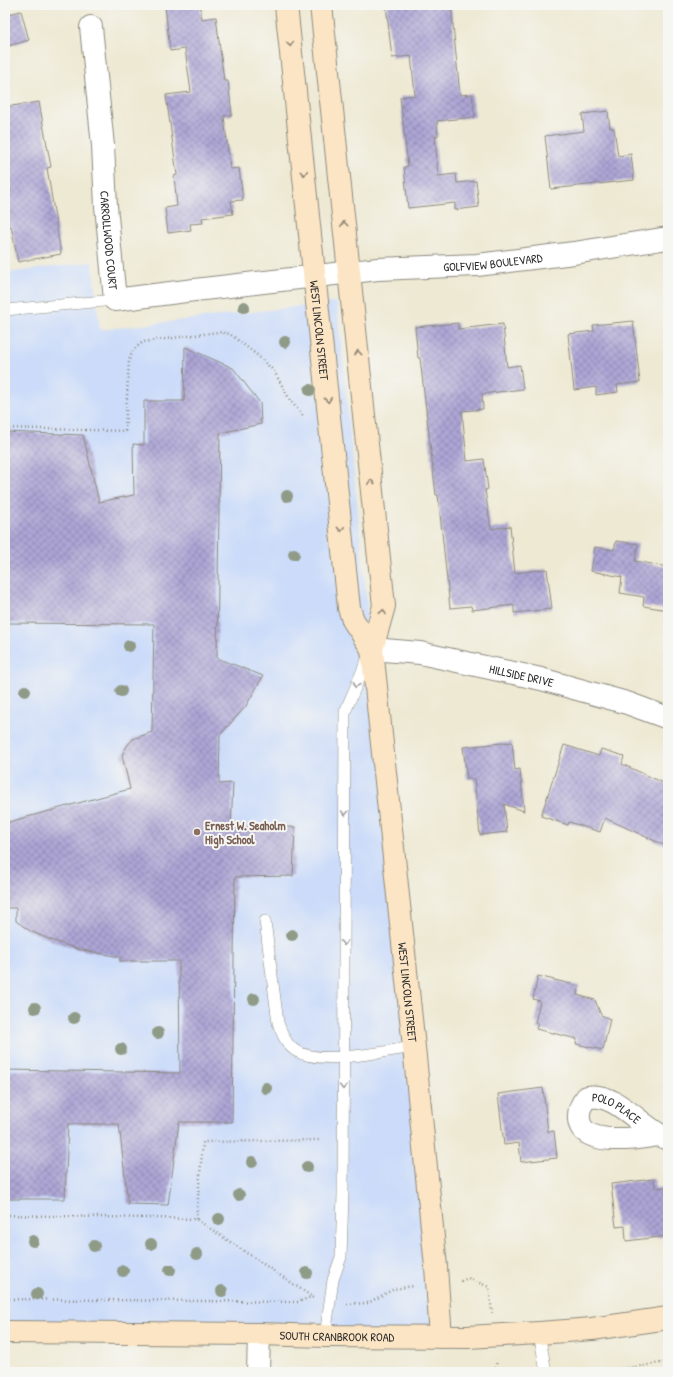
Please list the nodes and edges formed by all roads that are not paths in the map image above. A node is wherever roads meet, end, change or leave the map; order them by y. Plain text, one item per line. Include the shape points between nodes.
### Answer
1 (286, 5) edge
2 (321, 5) edge
3 (91, 27) dead end
4 (668, 238) edge
5 (350, 273) junction
6 (316, 277) junction
7 (115, 300) junction
8 (5, 310) edge
9 (372, 649) junction
10 (668, 718) edge
11 (265, 920) dead end
12 (414, 1047) junction
13 (343, 1057) junction
14 (668, 1318) edge
15 (5, 1332) edge
16 (539, 1333) junction
17 (259, 1334) junction
18 (325, 1336) junction
19 (441, 1337) junction
20 (258, 1372) edge
21 (546, 1372) edge

1 -> 6 street, WEST LINCOLN STREET
5 -> 2 street, WEST LINCOLN STREET
3 - 7 street, CARROLLWOOD COURT
4 - 5 street, GOLFVIEW BOULEVARD via 477,265
5 - 6 street, GOLFVIEW BOULEVARD
9 -> 5 street, WEST LINCOLN STREET via 384,606
6 - 7 street, CARROLLWOOD COURT
6 -> 9 street, WEST LINCOLN STREET via 349,608 353,620
7 - 8 lane
9 - 10 street, HILLSIDE DRIVE via 420,653 541,679 627,703
9 - 12 street, WEST LINCOLN STREET
9 -> 13 lane via 345,712
11 - 13 lane via 275,1007 282,1036 295,1051 311,1057
12 - 13 lane
12 - 19 street, WEST LINCOLN STREET
13 -> 18 lane via 341,1256 333,1280
14 - 16 street, SOUTH CRANBROOK ROAD via 592,1329
15 - 17 street, SOUTH CRANBROOK ROAD
16 - 19 street, SOUTH CRANBROOK ROAD
16 - 21 lane
17 - 18 street, SOUTH CRANBROOK ROAD
17 - 20 street
18 - 19 street, SOUTH CRANBROOK ROAD

